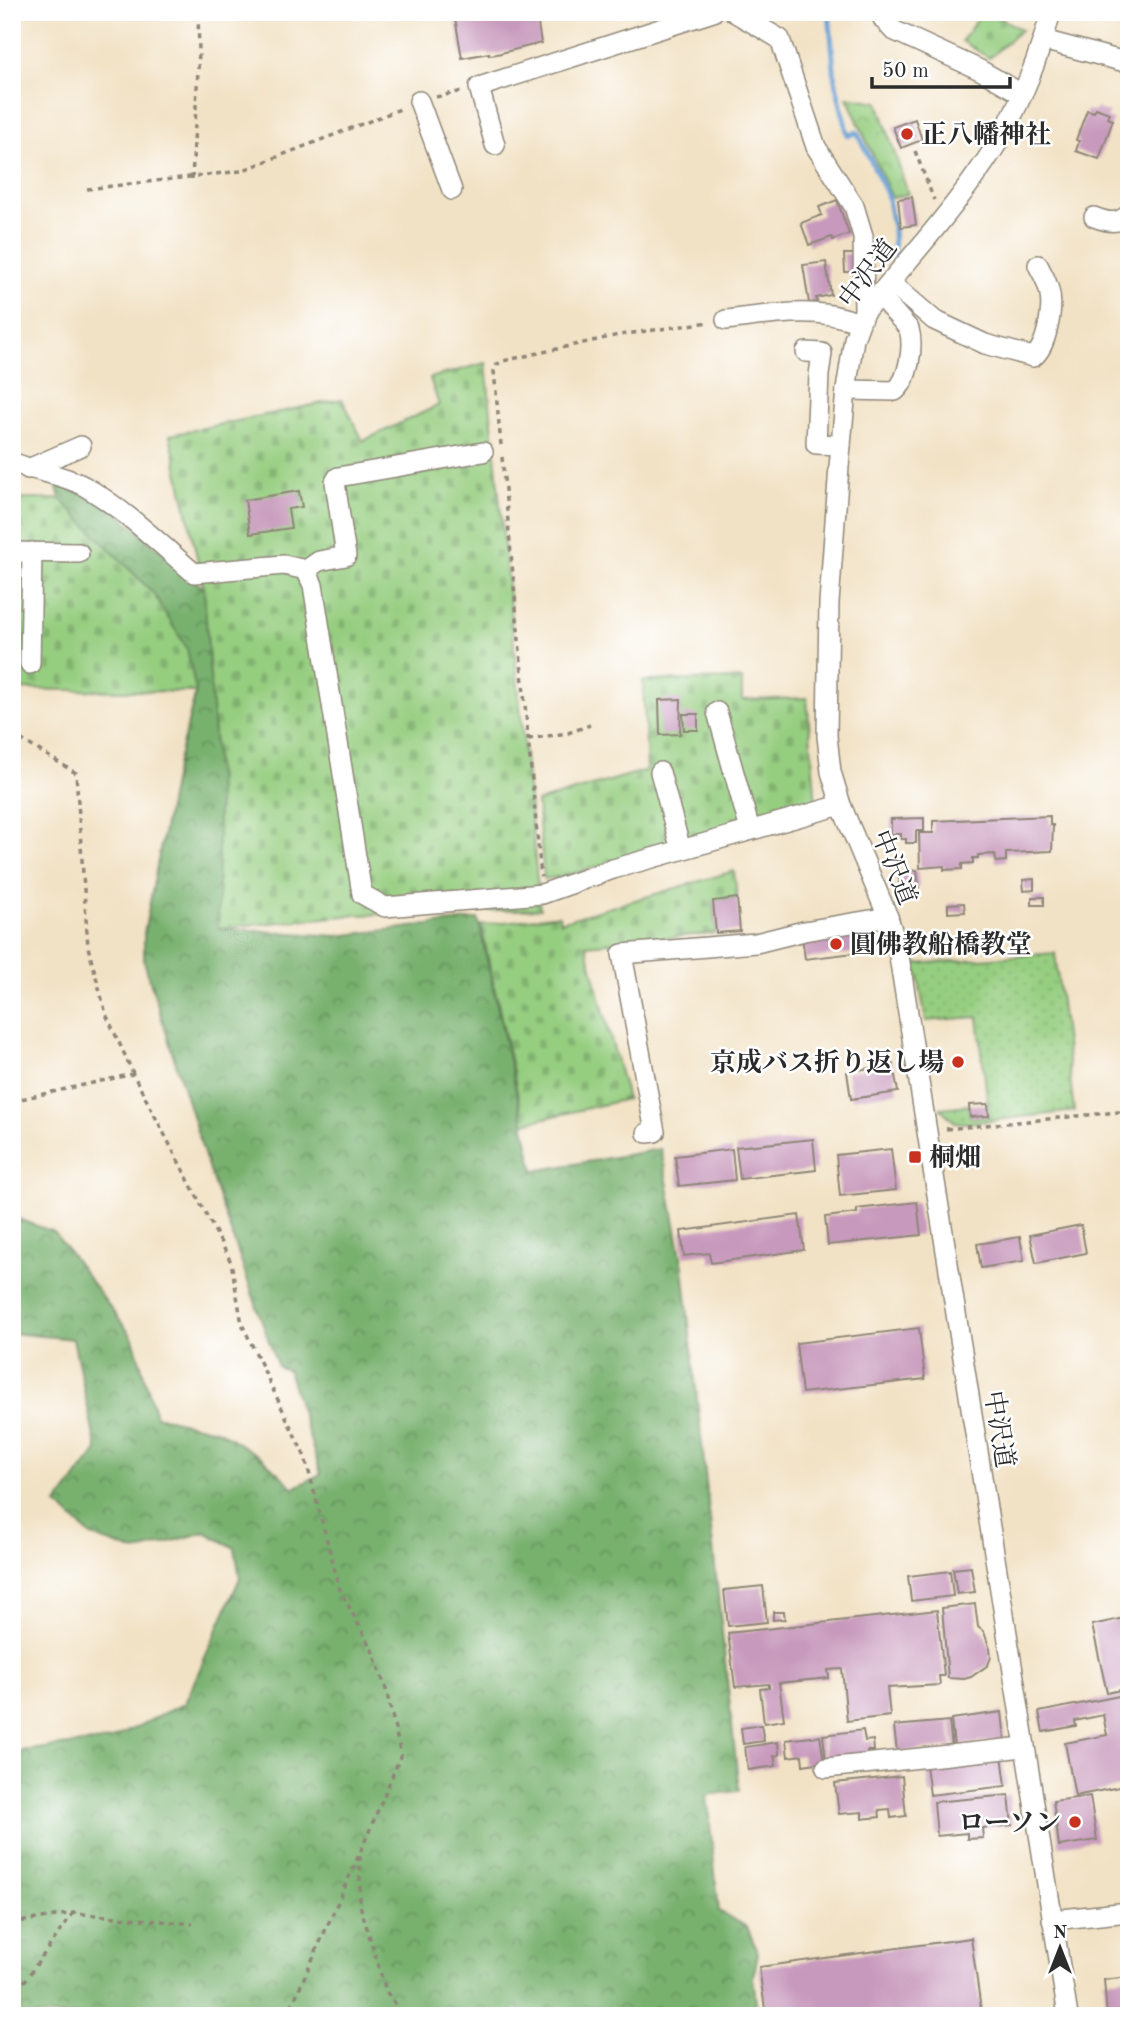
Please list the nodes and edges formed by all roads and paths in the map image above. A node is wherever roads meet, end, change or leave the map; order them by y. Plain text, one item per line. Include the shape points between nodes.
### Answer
1 (198, 12) edge
2 (713, 12) edge
3 (734, 12) edge
4 (1051, 12) edge
5 (883, 19) dead end
6 (1044, 40) junction
7 (1129, 63) edge
8 (479, 87) junction
9 (1022, 94) junction
10 (419, 102) junction
11 (495, 145) dead end
12 (915, 151) dead end
13 (192, 179) junction
14 (87, 189) dead end
15 (452, 190) dead end
16 (1129, 214) edge
17 (1094, 217) dead end
18 (941, 218) junction
19 (1038, 265) dead end
20 (884, 288) junction
21 (861, 317) junction
22 (726, 320) joint
23 (806, 352) dead end
24 (846, 390) junction
25 (81, 446) dead end
26 (841, 446) junction
27 (483, 453) dead end
28 (20, 465) edge
29 (22, 552) edge
30 (79, 553) dead end
31 (306, 570) junction
32 (1129, 624) edge
33 (1125, 646) dead end
34 (30, 664) dead end
35 (717, 712) dead end
36 (590, 726) dead end
37 (12, 734) edge
38 (528, 738) junction
39 (660, 772) dead end
40 (841, 805) junction
41 (750, 830) junction
42 (681, 850) junction
43 (542, 894) junction
44 (888, 917) junction
45 (133, 1074) junction
46 (12, 1101) edge
47 (1129, 1111) edge
48 (926, 1132) junction
49 (647, 1133) dead end
50 (1024, 1747) junction
51 (826, 1768) dead end
52 (360, 1853) junction
53 (1129, 1912) edge
54 (73, 1913) junction
55 (1052, 1920) junction
56 (12, 1923) edge
57 (193, 1924) dead end
58 (24, 1982) dead end
59 (287, 2016) edge
60 (404, 2016) edge
61 (1068, 2016) edge

1 - 13 path
2 - 8 street
3 - 21 street via 780,39 816,147 854,206 863,236
4 - 6 street, 中沢道
5 - 9 street via 892,30
6 - 7 street
6 - 9 street, 中沢道
8 - 10 path
8 - 11 street
9 - 18 street, 中沢道 via 998,142
10 - 13 path via 241,171
10 - 15 street
12 - 18 path
13 - 14 path
16 - 17 street via 1108,222
18 - 20 street, 中沢道
19 - 20 street via 1050,291 1050,307 1044,342 1033,357 985,344 934,320
20 - 21 street, 中沢道
20 - 24 street via 911,336 906,376 895,391
21 - 22 street via 789,313
21 - 24 street, 中沢道
22 - 38 path via 619,335 496,365
23 - 26 street via 822,353 816,444
24 - 26 street, 中沢道
25 - 28 street
26 - 40 street, 中沢道 via 826,688 831,772
27 - 31 street via 338,477 346,556 319,561
28 - 31 street via 82,484 117,507 194,573 284,565
29 - 30 street
29 - 34 street
31 - 43 street via 313,586 362,894 385,907
32 - 33 path
35 - 41 street
36 - 38 path
37 - 45 path via 76,773 88,947 106,1014
38 - 43 path
39 - 42 street
40 - 41 street
40 - 44 street, 中沢道
41 - 42 street
42 - 43 street
44 - 48 street, 中沢道 via 898,950
44 - 49 street via 756,943 622,954 655,1132
45 - 46 path
45 - 52 path via 231,1262 242,1325 305,1457 340,1590 372,1650 386,1689 401,1755
47 - 48 path
48 - 50 street, 中沢道
50 - 51 street
50 - 55 street, 中沢道
52 - 59 path
52 - 60 path via 360,1905 386,1991
53 - 55 street
54 - 56 path
54 - 57 path
54 - 58 path
55 - 61 street, 中沢道

